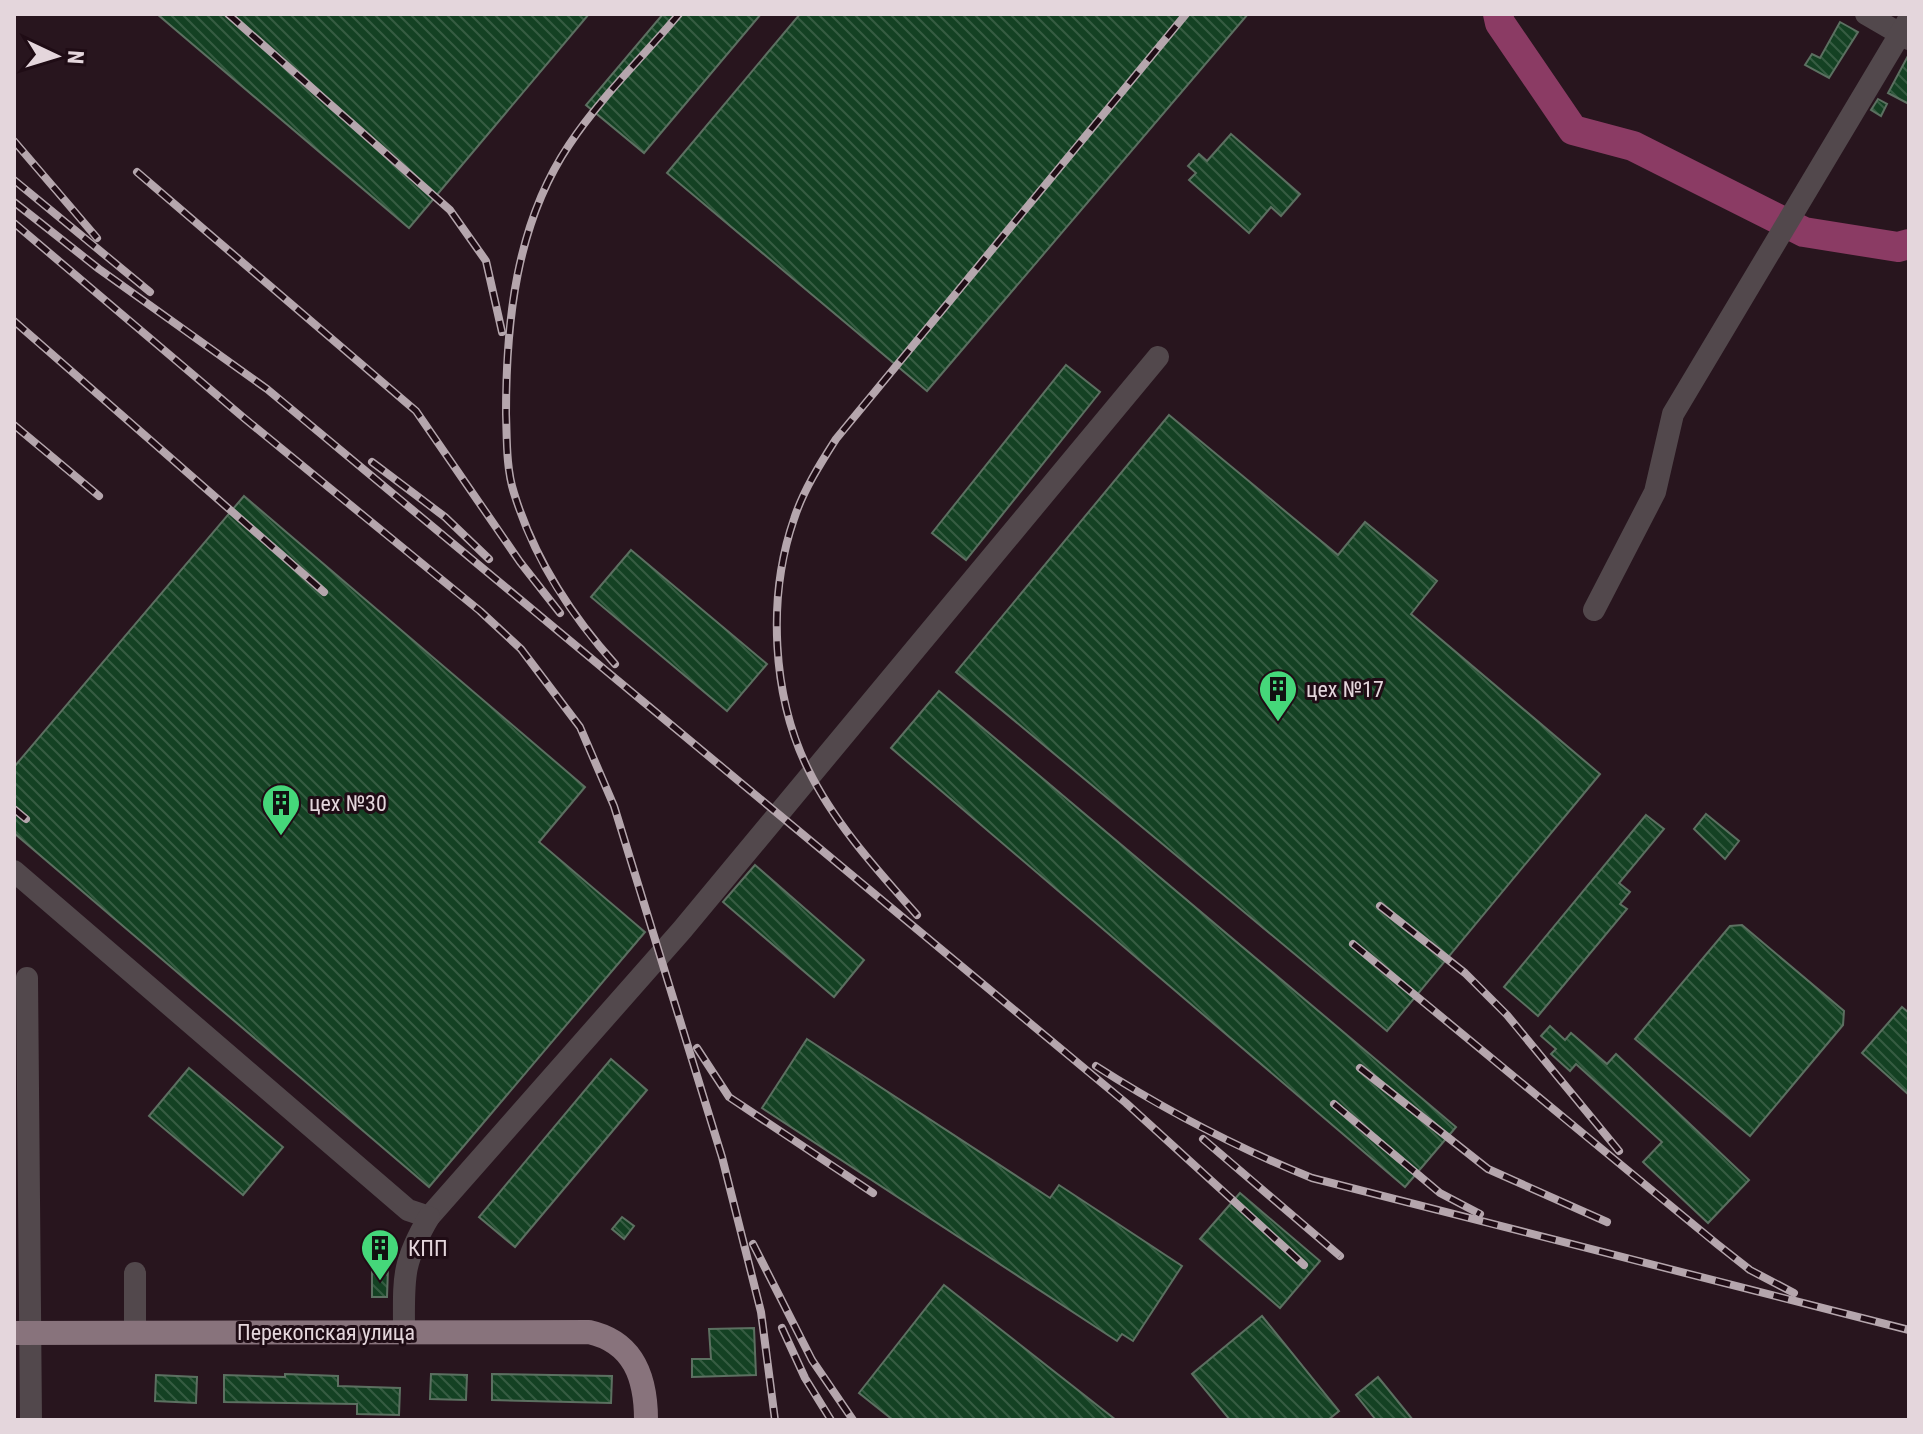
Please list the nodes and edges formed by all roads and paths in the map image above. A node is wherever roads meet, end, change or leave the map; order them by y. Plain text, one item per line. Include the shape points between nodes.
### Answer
1 (1866, 14) edge
2 (1906, 31) edge
3 (1158, 357) dead end
4 (1594, 610) dead end
5 (14, 871) edge
6 (27, 978) dead end
7 (429, 1217) junction
8 (135, 1273) dead end
9 (404, 1332) junction
10 (22, 1333) edge
11 (135, 1333) junction
12 (31, 1420) edge
13 (646, 1420) edge

1 - 2 street
2 - 4 street via 1673,414 1655,492
3 - 7 street via 682,930
5 - 7 street via 408,1210
6 - 10 street
7 - 9 street via 405,1265
8 - 11 street
9 - 11 main road, Перекопская улица
9 - 13 main road, Перекопская улица via 605,1336 631,1356 646,1395
10 - 11 main road, Перекопская улица
10 - 12 street

